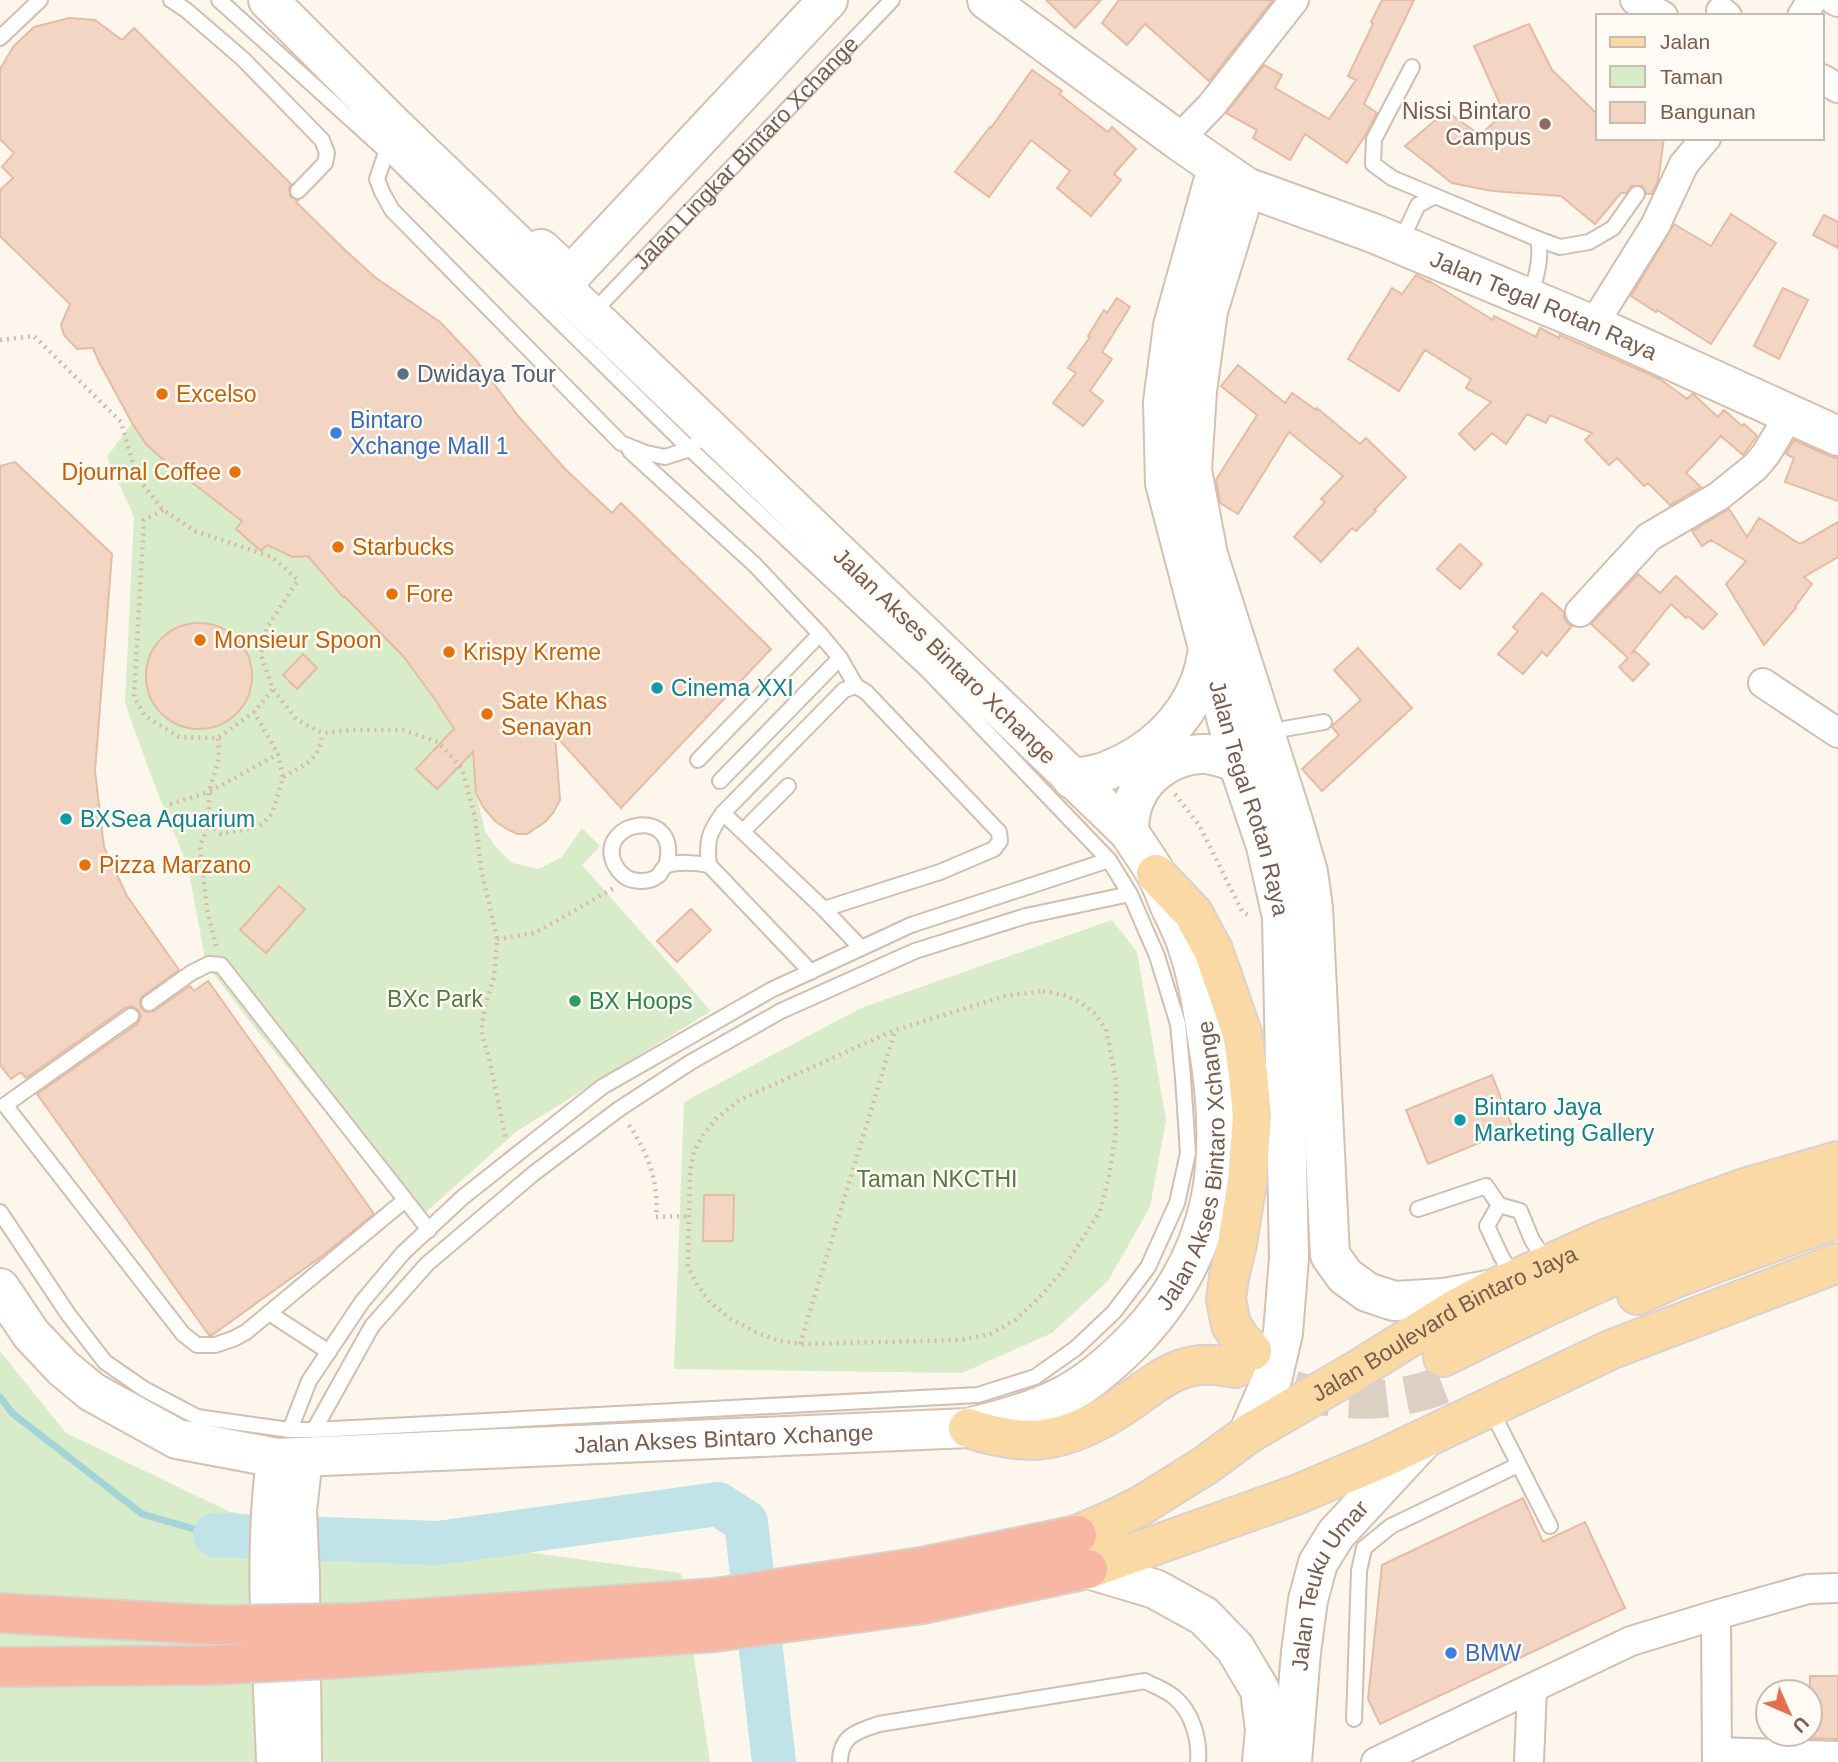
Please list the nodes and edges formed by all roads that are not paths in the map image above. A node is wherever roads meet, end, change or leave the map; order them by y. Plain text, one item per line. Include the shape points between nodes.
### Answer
1 (40, 0) edge
2 (171, 0) edge
3 (219, 0) edge
4 (268, 0) edge
5 (828, 0) edge
6 (892, 0) edge
7 (987, 0) edge
8 (1294, 0) edge
9 (1635, 0) edge
10 (1660, 14) edge
11 (0, 38) edge
12 (1412, 67) dead end
13 (391, 139) junction
14 (1178, 140) junction
15 (1704, 140) edge
16 (1232, 177) junction
17 (298, 191) dead end
18 (1637, 194) dead end
19 (1435, 197) junction
20 (1538, 239) junction
21 (1399, 244) junction
22 (570, 276) junction
23 (1530, 299) junction
24 (599, 306) junction
25 (1593, 325) junction
26 (628, 350) junction
27 (1790, 414) junction
28 (1838, 436) edge
29 (699, 438) junction
30 (621, 443) junction
31 (1580, 612) dead end
32 (820, 634) junction
33 (1222, 647) junction
34 (840, 658) junction
35 (1763, 684) dead end
36 (856, 686) junction
37 (1324, 722) dead end
38 (1266, 733) junction
39 (1838, 733) edge
40 (698, 760) dead end
41 (1238, 763) junction
42 (1072, 779) junction
43 (720, 781) dead end
44 (788, 786) dead end
45 (723, 813) junction
46 (743, 831) junction
47 (1119, 846) junction
48 (709, 864) junction
49 (666, 866) junction
50 (1143, 884) junction
51 (824, 909) junction
52 (861, 948) junction
53 (811, 972) junction
54 (149, 1003) dead end
55 (131, 1016) dead end
56 (1183, 1078) junction
57 (3, 1101) edge
58 (1218, 1115) junction
59 (1838, 1161) edge
60 (1838, 1189) edge
61 (405, 1200) junction
62 (1499, 1205) junction
63 (1418, 1209) dead end
64 (2, 1218) edge
65 (1838, 1218) edge
66 (429, 1230) junction
67 (1330, 1255) junction
68 (1289, 1258) junction
69 (1838, 1263) edge
70 (1518, 1277) junction
71 (0, 1288) edge
72 (269, 1313) junction
73 (329, 1352) junction
74 (1490, 1407) junction
75 (685, 1426) junction
76 (968, 1428) junction
77 (1248, 1434) junction
78 (232, 1436) junction
79 (1425, 1437) junction
80 (296, 1444) junction
81 (1518, 1465) junction
82 (1550, 1526) dead end
83 (1082, 1552) junction
84 (285, 1578) junction
85 (1838, 1588) edge
86 (0, 1613) edge
87 (1717, 1615) junction
88 (349, 1640) junction
89 (0, 1667) edge
90 (1532, 1689) junction
91 (1354, 1719) dead end
92 (1838, 1756) edge
93 (1718, 1757) edge
94 (276, 1762) edge
95 (302, 1762) edge
96 (840, 1762) edge
97 (1198, 1762) edge
98 (1262, 1762) edge
99 (1292, 1762) edge
100 (1376, 1762) edge
101 (1529, 1762) edge

1 - 11 lane
2 - 17 lane via 243,60 322,140 325,163
3 - 13 lane
4 - 13 main road, Jalan Akses Bintaro Xchange
5 - 22 main road, Jalan Lingkar Bintaro Xchange
6 - 24 lane, Jalan Lingkar Bintaro Xchange
7 - 14 main road, Jalan Tegal Rotan Raya
8 - 14 street via 1211,106
9 - 10 street
12 - 19 lane via 1374,139 1373,164
13 - 22 main road, Jalan Akses Bintaro Xchange via 417,134
13 - 26 main road, Jalan Akses Bintaro Xchange
13 - 29 lane
13 - 30 lane via 377,178 392,210
14 - 16 main road, Jalan Tegal Rotan Raya
15 - 25 street via 1684,164 1655,226
16 - 21 main road, Jalan Tegal Rotan Raya
16 - 33 main road, Jalan Tegal Rotan Raya via 1173,326 1163,402 1166,483
18 - 20 lane via 1613,228 1589,242 1560,247
19 - 20 lane
19 - 21 lane via 1418,205
20 - 23 lane via 1541,251
21 - 23 main road, Jalan Tegal Rotan Raya
22 - 24 lane, Jalan Akses Bintaro Xchange
23 - 25 main road, Jalan Tegal Rotan Raya
24 - 26 lane, Jalan Akses Bintaro Xchange
25 - 27 main road, Jalan Tegal Rotan Raya
26 - 29 main road, Jalan Akses Bintaro Xchange
27 - 28 main road, Jalan Tegal Rotan Raya
27 - 31 street via 1755,467 1719,496 1649,537
29 - 30 lane via 665,457
29 - 42 main road, Jalan Akses Bintaro Xchange
29 - 47 lane via 929,672
30 - 32 lane via 755,565
32 - 34 lane
32 - 40 lane
33 - 38 main road, Jalan Tegal Rotan Raya
33 - 41 main road, Jalan Tegal Rotan Raya
33 - 42 main road via 1186,710 1165,735 1140,756 1107,771
34 - 36 lane
34 - 43 lane
35 - 39 street
36 - 45 lane via 844,690
36 - 51 lane via 999,832 1000,841 994,849 940,872
37 - 38 lane
38 - 67 main road, Jalan Tegal Rotan Raya via 1308,872 1313,908
41 - 47 main road via 1213,755 1187,756 1157,771 1135,798
41 - 68 main road, Jalan Tegal Rotan Raya via 1266,846 1282,917
42 - 47 main road, Jalan Akses Bintaro Xchange
44 - 46 lane
45 - 46 lane
45 - 48 lane via 711,829 706,847
46 - 51 lane
47 - 50 main road, Jalan Akses Bintaro Xchange
47 - 52 lane
48 - 49 lane
48 - 53 lane
49 - 49 lane via 657,877 644,881 619,872 612,859 619,834 645,824 657,829 667,839 670,853
50 - 56 lane via 1157,956 1178,1024
50 - 58 main road, Jalan Akses Bintaro Xchange via 1187,945
50 - 76 main road via 1193,913 1213,950 1242,1033 1251,1106 1250,1143 1226,1299 1243,1359 1179,1369 1090,1426 1045,1440 1008,1440
50 - 80 lane via 915,951 781,1011 619,1109 427,1264 372,1326
51 - 52 lane
52 - 53 lane
53 - 66 lane via 760,996 603,1087 463,1197
54 - 61 lane via 191,973 209,964 221,965
55 - 57 lane
56 - 58 lane
56 - 75 lane via 1188,1153 1177,1203 1147,1267 1114,1312 1076,1348 1035,1377 978,1395
57 - 72 lane via 183,1334 197,1345 215,1345 246,1332
58 - 76 main road, Jalan Akses Bintaro Xchange via 1216,1174 1206,1223 1189,1265 1157,1316 1119,1357 1061,1398
59 - 70 main road, Jalan Boulevard Bintaro Jaya via 1745,1188
60 - 65 main road via 1590,1286 1447,1369
61 - 66 lane
61 - 72 lane
62 - 63 lane via 1486,1186
62 - 70 lane via 1487,1226 1501,1256
62 - 70 lane via 1520,1211 1532,1240
64 - 78 lane via 105,1362 144,1389
66 - 73 lane via 362,1302
67 - 68 main road via 1312,1270 1303,1270
67 - 70 main road via 1345,1276 1367,1292 1394,1301 1444,1298
68 - 77 main road, Jalan Tegal Rotan Raya via 1283,1333 1273,1376
69 - 74 main road via 1610,1350
70 - 77 main road, Jalan Boulevard Bintaro Jaya via 1452,1311
71 - 78 main road, Jalan Akses Bintaro Xchange via 31,1334 92,1392 177,1439
72 - 73 lane
73 - 80 lane via 309,1381
74 - 79 main road
74 - 81 lane
75 - 76 main road, Jalan Akses Bintaro Xchange
75 - 80 main road, Jalan Akses Bintaro Xchange
77 - 83 main road, Jalan Boulevard Bintaro Jaya via 1114,1520
78 - 80 main road, Jalan Akses Bintaro Xchange
79 - 83 main road via 1296,1495
79 - 99 main road, Jalan Teuku Umar via 1336,1534 1318,1563 1301,1652
80 - 84 main road via 284,1512
81 - 82 lane
81 - 91 lane via 1391,1526 1364,1548 1359,1571
83 - 88 highway via 923,1604 813,1602 715,1615
83 - 98 main road via 1204,1616 1235,1648 1260,1690 1265,1730
84 - 94 main road
84 - 95 main road
85 - 87 street via 1808,1590
86 - 88 highway, bridge via 214,1625
87 - 90 street via 1631,1641
87 - 93 street
88 - 89 highway, bridge via 211,1665
90 - 100 street
90 - 101 street
92 - 93 street
96 - 97 lane via 845,1740 879,1724 1145,1681 1174,1697 1190,1714

